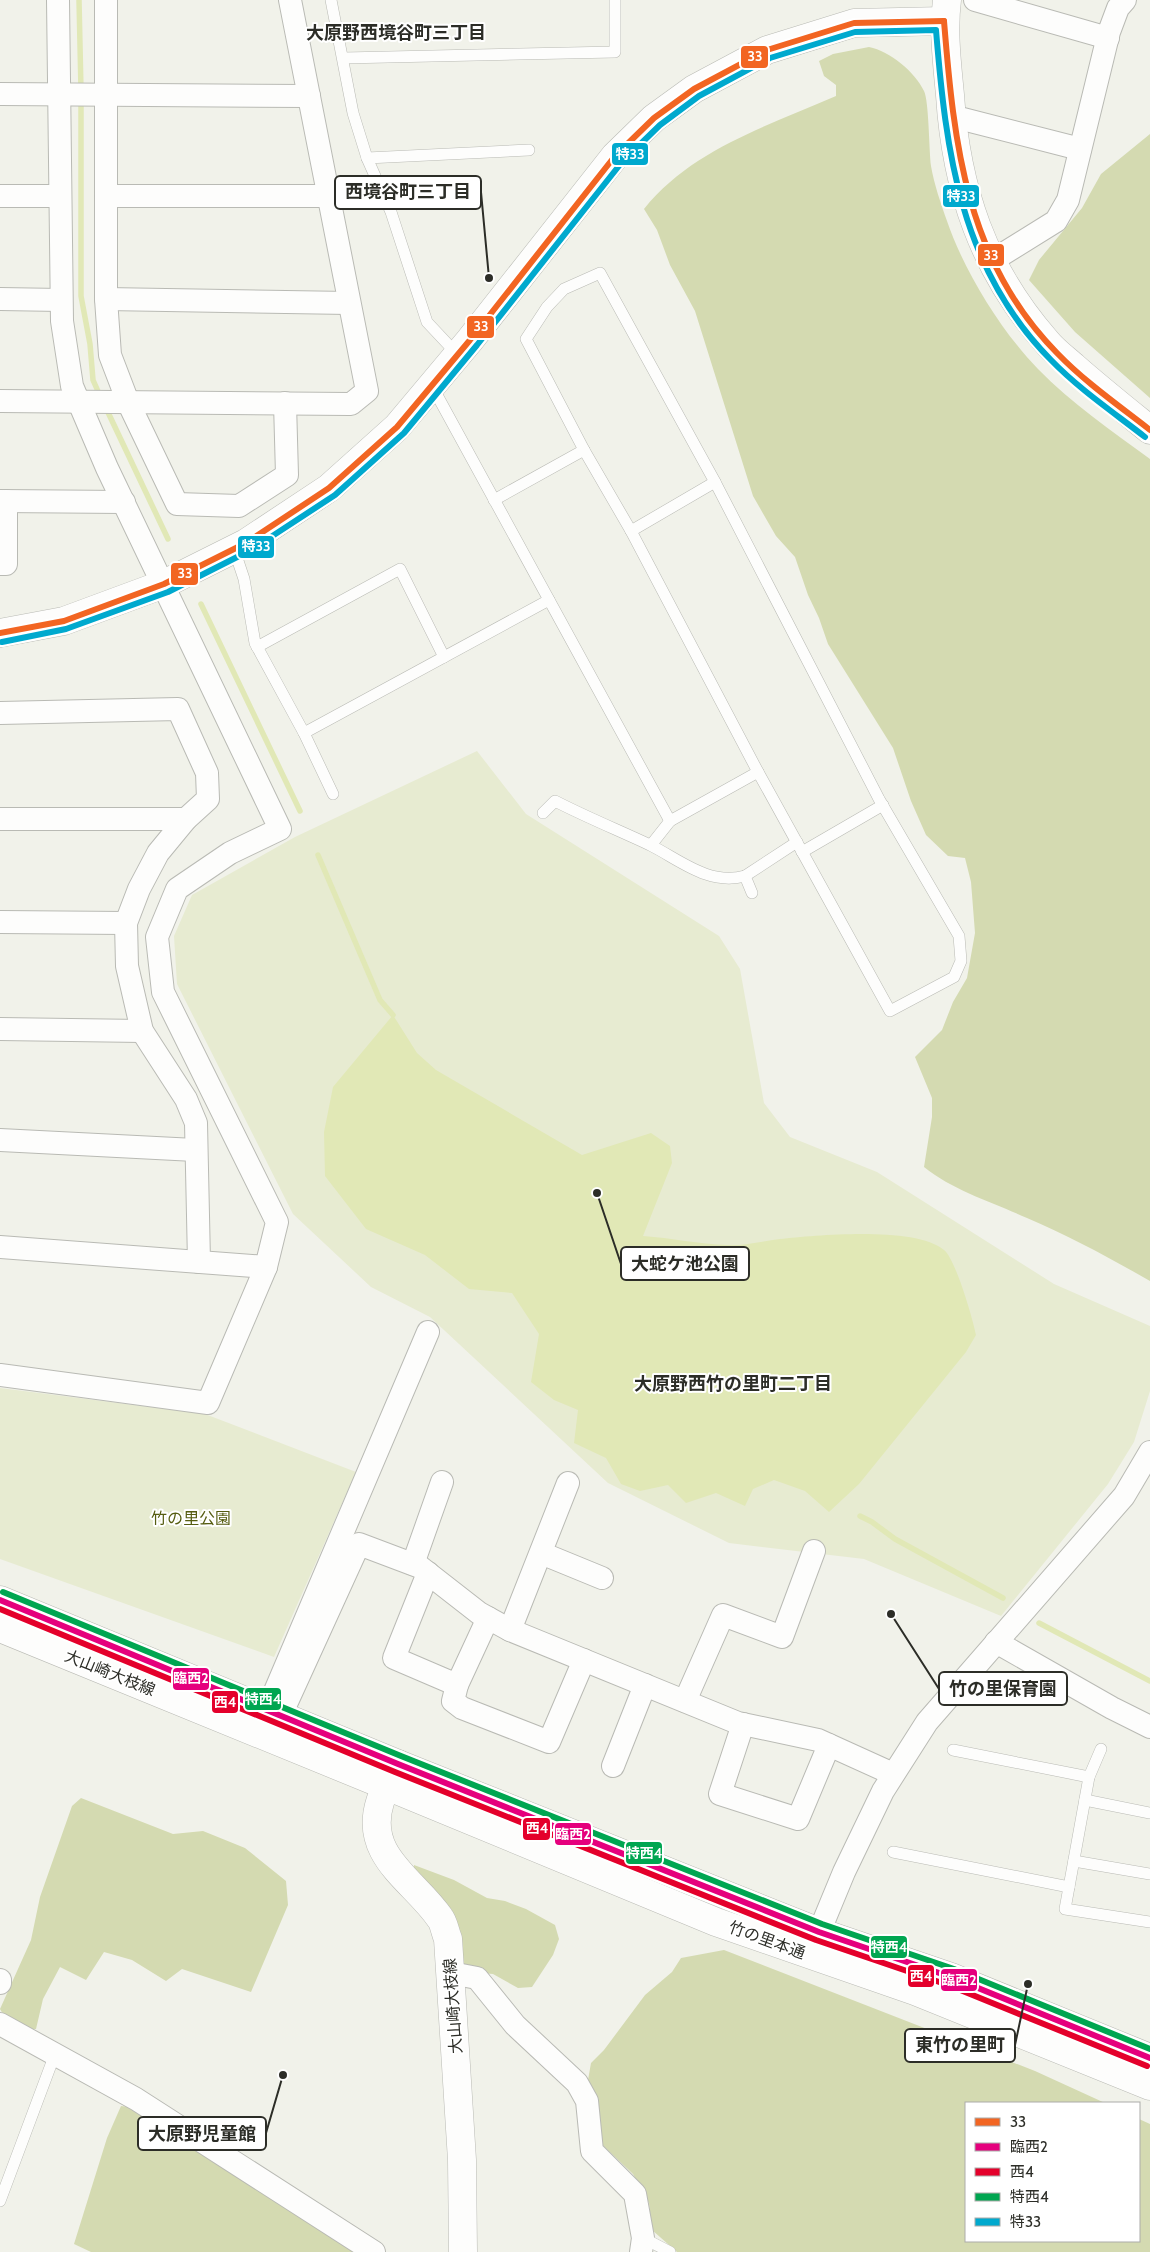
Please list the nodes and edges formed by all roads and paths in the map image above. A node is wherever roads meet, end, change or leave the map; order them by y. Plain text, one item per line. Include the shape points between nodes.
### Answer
1 (58, 0) edge
2 (106, 0) edge
3 (290, 0) edge
4 (332, 0) edge
5 (615, 0) edge
6 (975, 0) edge
7 (1125, 0) edge
8 (946, 10) edge
9 (1108, 38) junction
10 (344, 58) junction
11 (0, 94) edge
12 (59, 94) junction
13 (106, 94) junction
14 (309, 96) junction
15 (951, 116) junction
16 (529, 150) dead end
17 (1080, 150) junction
18 (367, 158) junction
19 (0, 196) edge
20 (60, 196) junction
21 (106, 196) junction
22 (328, 196) junction
23 (990, 262) junction
24 (0, 299) edge
25 (106, 299) junction
26 (61, 300) junction
27 (349, 303) junction
28 (457, 354) junction
29 (431, 385) junction
30 (0, 401) edge
31 (78, 401) junction
32 (128, 402) junction
33 (284, 404) junction
34 (1150, 430) edge
35 (584, 450) junction
36 (715, 482) junction
37 (494, 500) junction
38 (3, 501) edge
39 (124, 502) junction
40 (631, 531) junction
41 (234, 549) junction
42 (0, 564) edge
43 (164, 584) junction
44 (549, 600) junction
45 (0, 634) edge
46 (257, 647) junction
47 (444, 657) junction
48 (0, 713) edge
49 (304, 732) junction
50 (758, 772) junction
51 (333, 794) dead end
52 (883, 805) junction
53 (543, 813) dead end
54 (0, 819) edge
55 (186, 819) junction
56 (670, 821) junction
57 (651, 845) junction
58 (799, 847) junction
59 (745, 876) junction
60 (752, 893) dead end
61 (0, 922) edge
62 (126, 923) junction
63 (0, 1029) edge
64 (142, 1031) junction
65 (0, 1140) edge
66 (195, 1150) junction
67 (0, 1247) edge
68 (199, 1262) junction
69 (266, 1267) junction
70 (428, 1332) dead end
71 (0, 1375) edge
72 (1150, 1452) edge
73 (442, 1482) dead end
74 (568, 1483) dead end
75 (814, 1551) dead end
76 (541, 1553) junction
77 (421, 1568) junction
78 (603, 1577) dead end
79 (0, 1600) edge
80 (488, 1618) junction
81 (0, 1628) edge
82 (510, 1630) junction
83 (996, 1642) junction
84 (584, 1660) junction
85 (458, 1685) junction
86 (645, 1685) junction
87 (685, 1701) junction
88 (274, 1712) junction
89 (743, 1724) junction
90 (1150, 1726) edge
91 (829, 1745) junction
92 (1101, 1749) dead end
93 (952, 1750) dead end
94 (613, 1766) dead end
95 (893, 1774) junction
96 (392, 1775) junction
97 (1089, 1777) junction
98 (1084, 1800) junction
99 (1150, 1814) edge
100 (892, 1852) dead end
101 (1074, 1861) junction
102 (1150, 1874) edge
103 (1069, 1887) junction
104 (1150, 1922) edge
105 (814, 1944) junction
106 (452, 1973) junction
107 (0, 2024) edge
108 (54, 2054) junction
109 (1150, 2058) edge
110 (1150, 2086) edge
111 (0, 2201) edge
112 (642, 2245) edge
113 (374, 2252) edge
114 (463, 2252) edge
115 (670, 2252) edge

1 - 12 street
2 - 13 street
3 - 14 street
4 - 10 lane
5 - 10 lane via 615,52
6 - 9 street
7 - 9 street via 1118,8
8 - 15 street
8 - 28 street via 854,23 767,50 694,89 654,118 615,156
9 - 17 street
10 - 18 lane via 353,113
11 - 12 street
12 - 13 street
12 - 20 street
13 - 14 street
13 - 21 street
14 - 22 street
15 - 17 street
15 - 23 street via 971,212
16 - 18 lane
17 - 23 street via 1068,200 1056,221
18 - 28 lane via 391,212 427,322
19 - 20 street
20 - 26 street
21 - 22 street
21 - 25 street
22 - 27 street
23 - 34 street via 1046,343
24 - 26 street
25 - 27 street
25 - 32 street via 110,355
26 - 31 street via 72,386
27 - 33 street via 367,391 351,404
28 - 29 street
29 - 37 lane
29 - 41 street via 397,427 329,488
30 - 31 street
31 - 32 street
31 - 39 street
32 - 33 street
32 - 33 street via 177,504 239,506 287,475
35 - 36 lane via 526,340 546,307 564,289 600,273
35 - 37 lane
35 - 40 lane
36 - 40 lane
36 - 52 lane
37 - 44 lane
38 - 39 street
38 - 42 street via 6,564
39 - 43 street
40 - 50 lane
41 - 43 street
41 - 46 lane via 244,578
43 - 45 street via 64,621
43 - 69 street via 280,829 230,853 176,889 157,937 163,992 277,1222
44 - 47 lane
44 - 56 lane
46 - 47 lane via 400,569
46 - 49 lane
47 - 49 lane
48 - 55 street via 178,709 206,773 208,799
49 - 51 lane
50 - 56 lane
50 - 58 lane
52 - 58 lane
52 - 58 lane via 959,936 961,961 954,977 890,1011
53 - 57 lane via 555,801
54 - 55 street
55 - 62 street via 158,853
56 - 57 lane
57 - 59 lane via 682,864 712,876 731,880
58 - 59 lane
59 - 60 lane
61 - 62 street
62 - 64 street via 127,966
63 - 64 street
64 - 66 street via 186,1099 196,1123
65 - 66 street
66 - 68 street
67 - 68 street
68 - 69 street
69 - 71 street via 208,1403
70 - 88 street
72 - 83 street via 1124,1496
73 - 77 street
74 - 76 street
75 - 87 street via 782,1637 723,1616
76 - 78 street
76 - 82 street
77 - 80 street
77 - 85 street via 394,1658
77 - 88 street via 359,1544
79 - 88 street, 大山崎大枝線
80 - 82 street
80 - 85 street
81 - 96 street, 大山崎大枝線
82 - 84 street
83 - 90 street
83 - 95 street via 927,1722
84 - 85 street via 548,1742 462,1708 453,1701
84 - 86 street
86 - 87 street
86 - 94 street
87 - 89 street
88 - 96 street, 大山崎大枝線
89 - 91 street
89 - 91 street via 720,1794 798,1819
91 - 95 street
92 - 97 lane
93 - 97 lane
95 - 105 street via 844,1872
96 - 105 street, 竹の里本通
96 - 106 street, 大山崎大枝線 via 376,1818 379,1843 392,1864 440,1918 448,1939
97 - 98 lane
98 - 99 lane
98 - 101 lane
100 - 103 lane
101 - 102 lane
101 - 103 lane
103 - 104 lane via 1065,1909
105 - 109 street, 竹の里本通 via 951,1977
105 - 110 street, 竹の里本通
106 - 112 street via 477,1978 515,2025 577,2083 587,2101 592,2151 635,2194
106 - 114 street, 大山崎大枝線 via 462,2160
107 - 108 street
108 - 111 lane
108 - 113 street via 136,2099
112 - 115 lane

